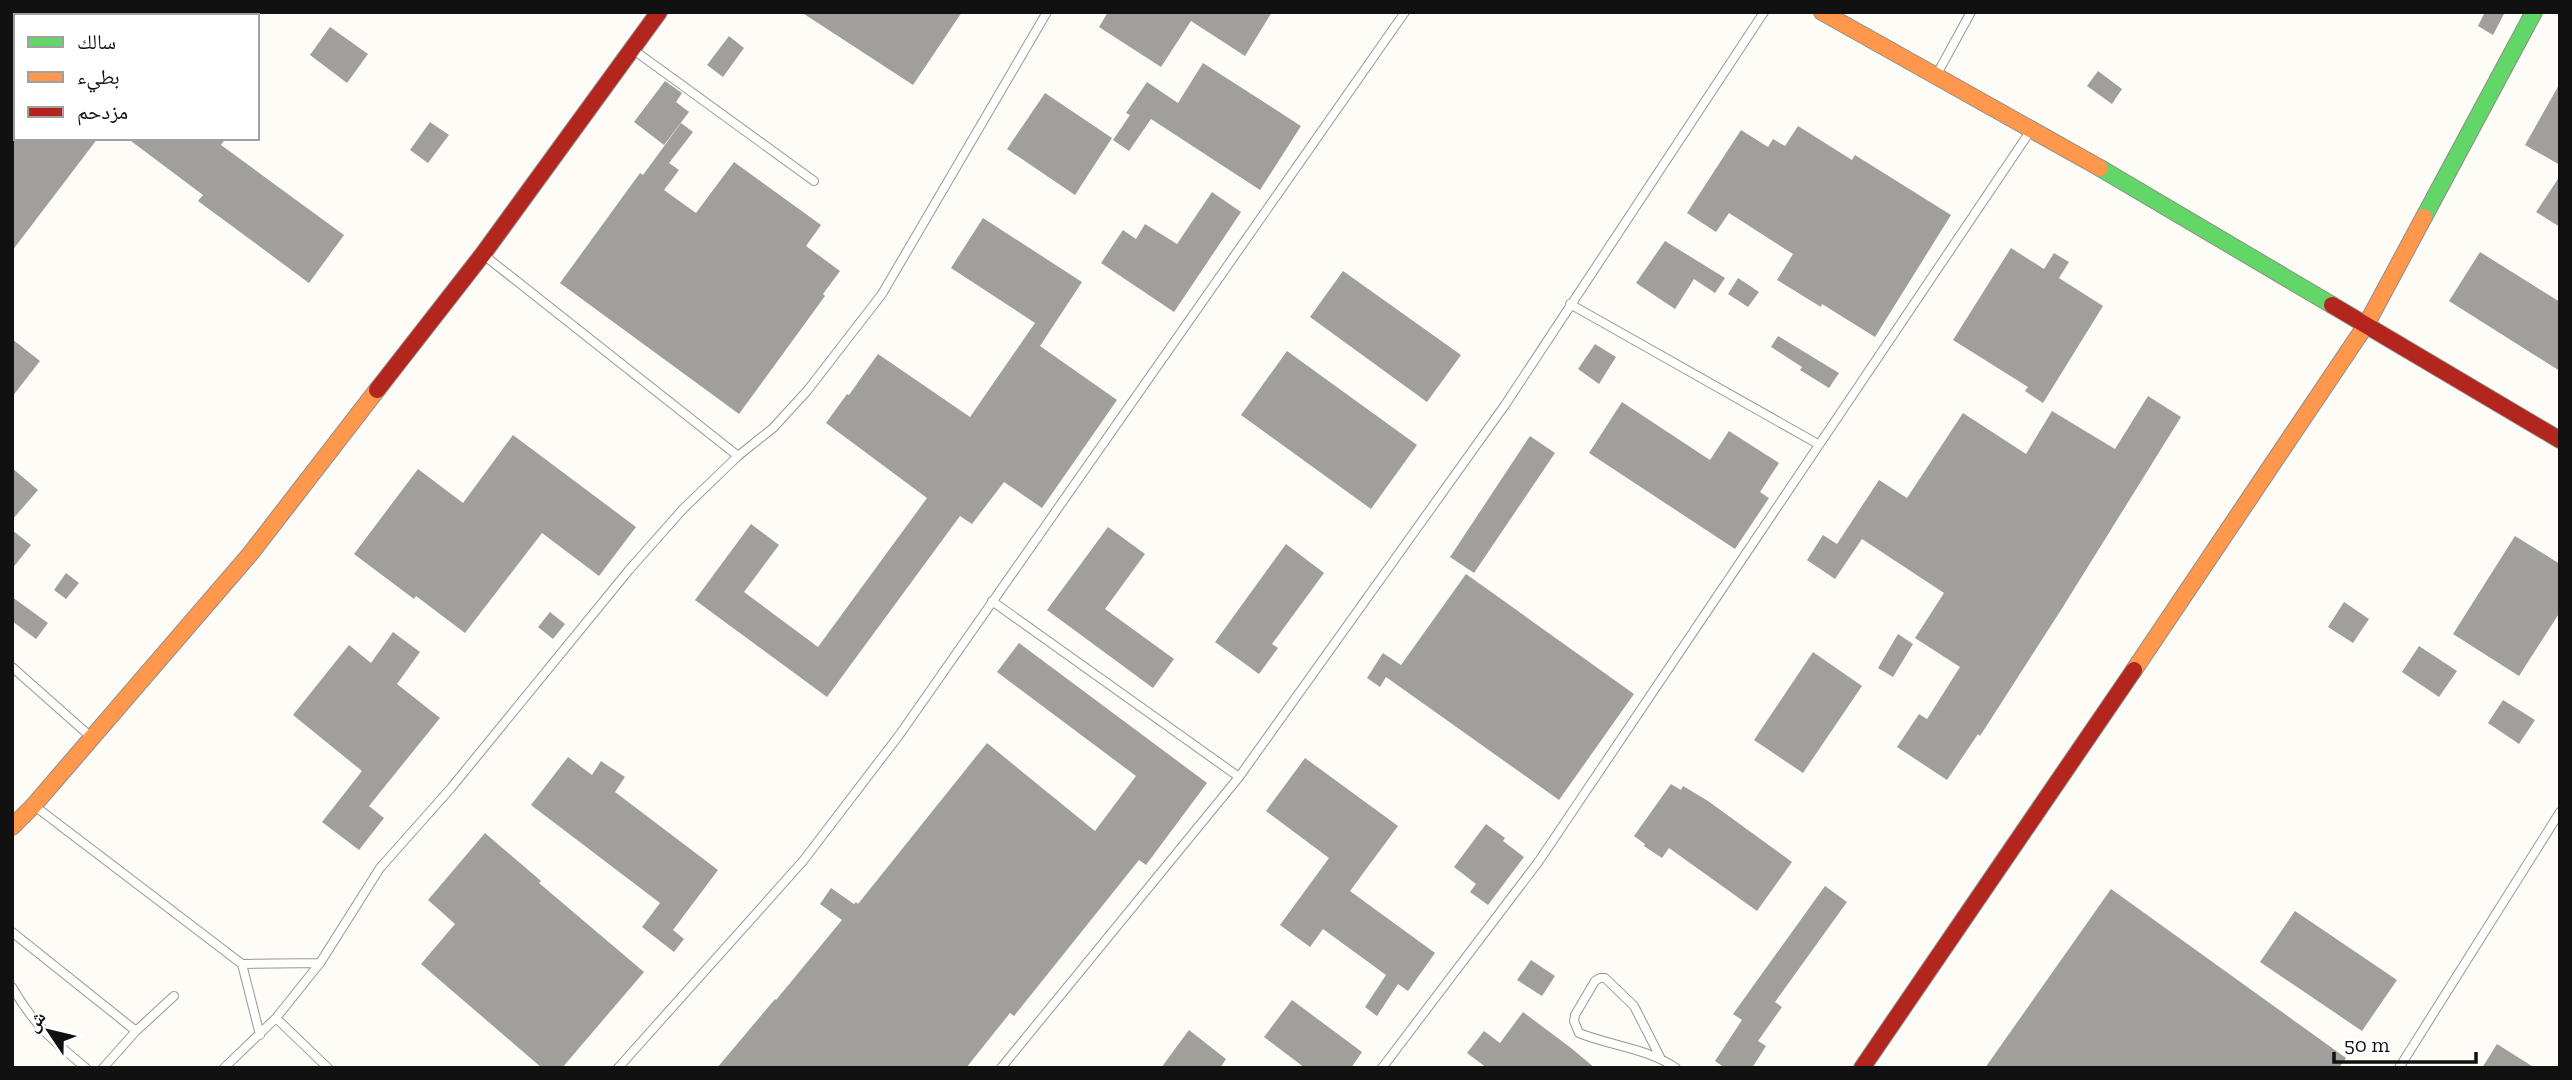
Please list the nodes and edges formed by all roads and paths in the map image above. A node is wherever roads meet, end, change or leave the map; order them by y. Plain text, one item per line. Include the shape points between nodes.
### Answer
1 (659, 12) edge
2 (1046, 12) edge
3 (1405, 12) edge
4 (1764, 12) edge
5 (1822, 12) edge
6 (1971, 12) edge
7 (2534, 12) edge
8 (633, 50) junction
9 (1936, 76) junction
10 (2032, 128) junction
11 (814, 181) dead end
12 (483, 254) junction
13 (1570, 304) junction
14 (2366, 325) junction
15 (2560, 440) edge
16 (1818, 444) junction
17 (738, 456) junction
18 (992, 601) junction
19 (12, 667) edge
20 (92, 738) junction
21 (1239, 777) junction
22 (34, 805) junction
23 (2560, 811) edge
24 (12, 827) edge
25 (12, 932) edge
26 (242, 964) junction
27 (320, 964) junction
28 (12, 987) edge
29 (174, 996) dead end
30 (276, 1018) junction
31 (136, 1031) junction
32 (260, 1035) junction
33 (1660, 1057) junction
34 (86, 1068) edge
35 (103, 1068) edge
36 (224, 1068) edge
37 (328, 1068) edge
38 (618, 1068) edge
39 (1001, 1068) edge
40 (1382, 1068) edge
41 (1676, 1068) edge
42 (1862, 1068) edge
43 (2399, 1068) edge

1 - 8 street
2 - 17 lane via 882,294 807,391 773,428
3 - 18 lane
4 - 13 lane
5 - 9 street
6 - 9 lane
7 - 14 street
8 - 11 lane
8 - 12 street
9 - 10 street
10 - 14 street
10 - 16 lane
12 - 17 lane
12 - 20 street via 251,553
13 - 16 lane
13 - 21 lane via 1505,405
14 - 15 street
14 - 42 street
16 - 40 lane via 1539,861
17 - 27 lane via 647,549 380,868
18 - 21 lane
18 - 38 lane via 803,862
19 - 20 lane
20 - 22 street
21 - 39 lane
22 - 24 street
22 - 26 lane
23 - 43 lane
25 - 31 lane
26 - 27 lane
26 - 32 lane
27 - 30 lane
28 - 34 lane via 45,1034
29 - 31 lane
30 - 32 lane
30 - 37 lane
31 - 35 lane
32 - 36 lane
33 - 33 lane via 1634,1006 1605,978 1595,981 1575,1015 1579,1033
33 - 41 lane

